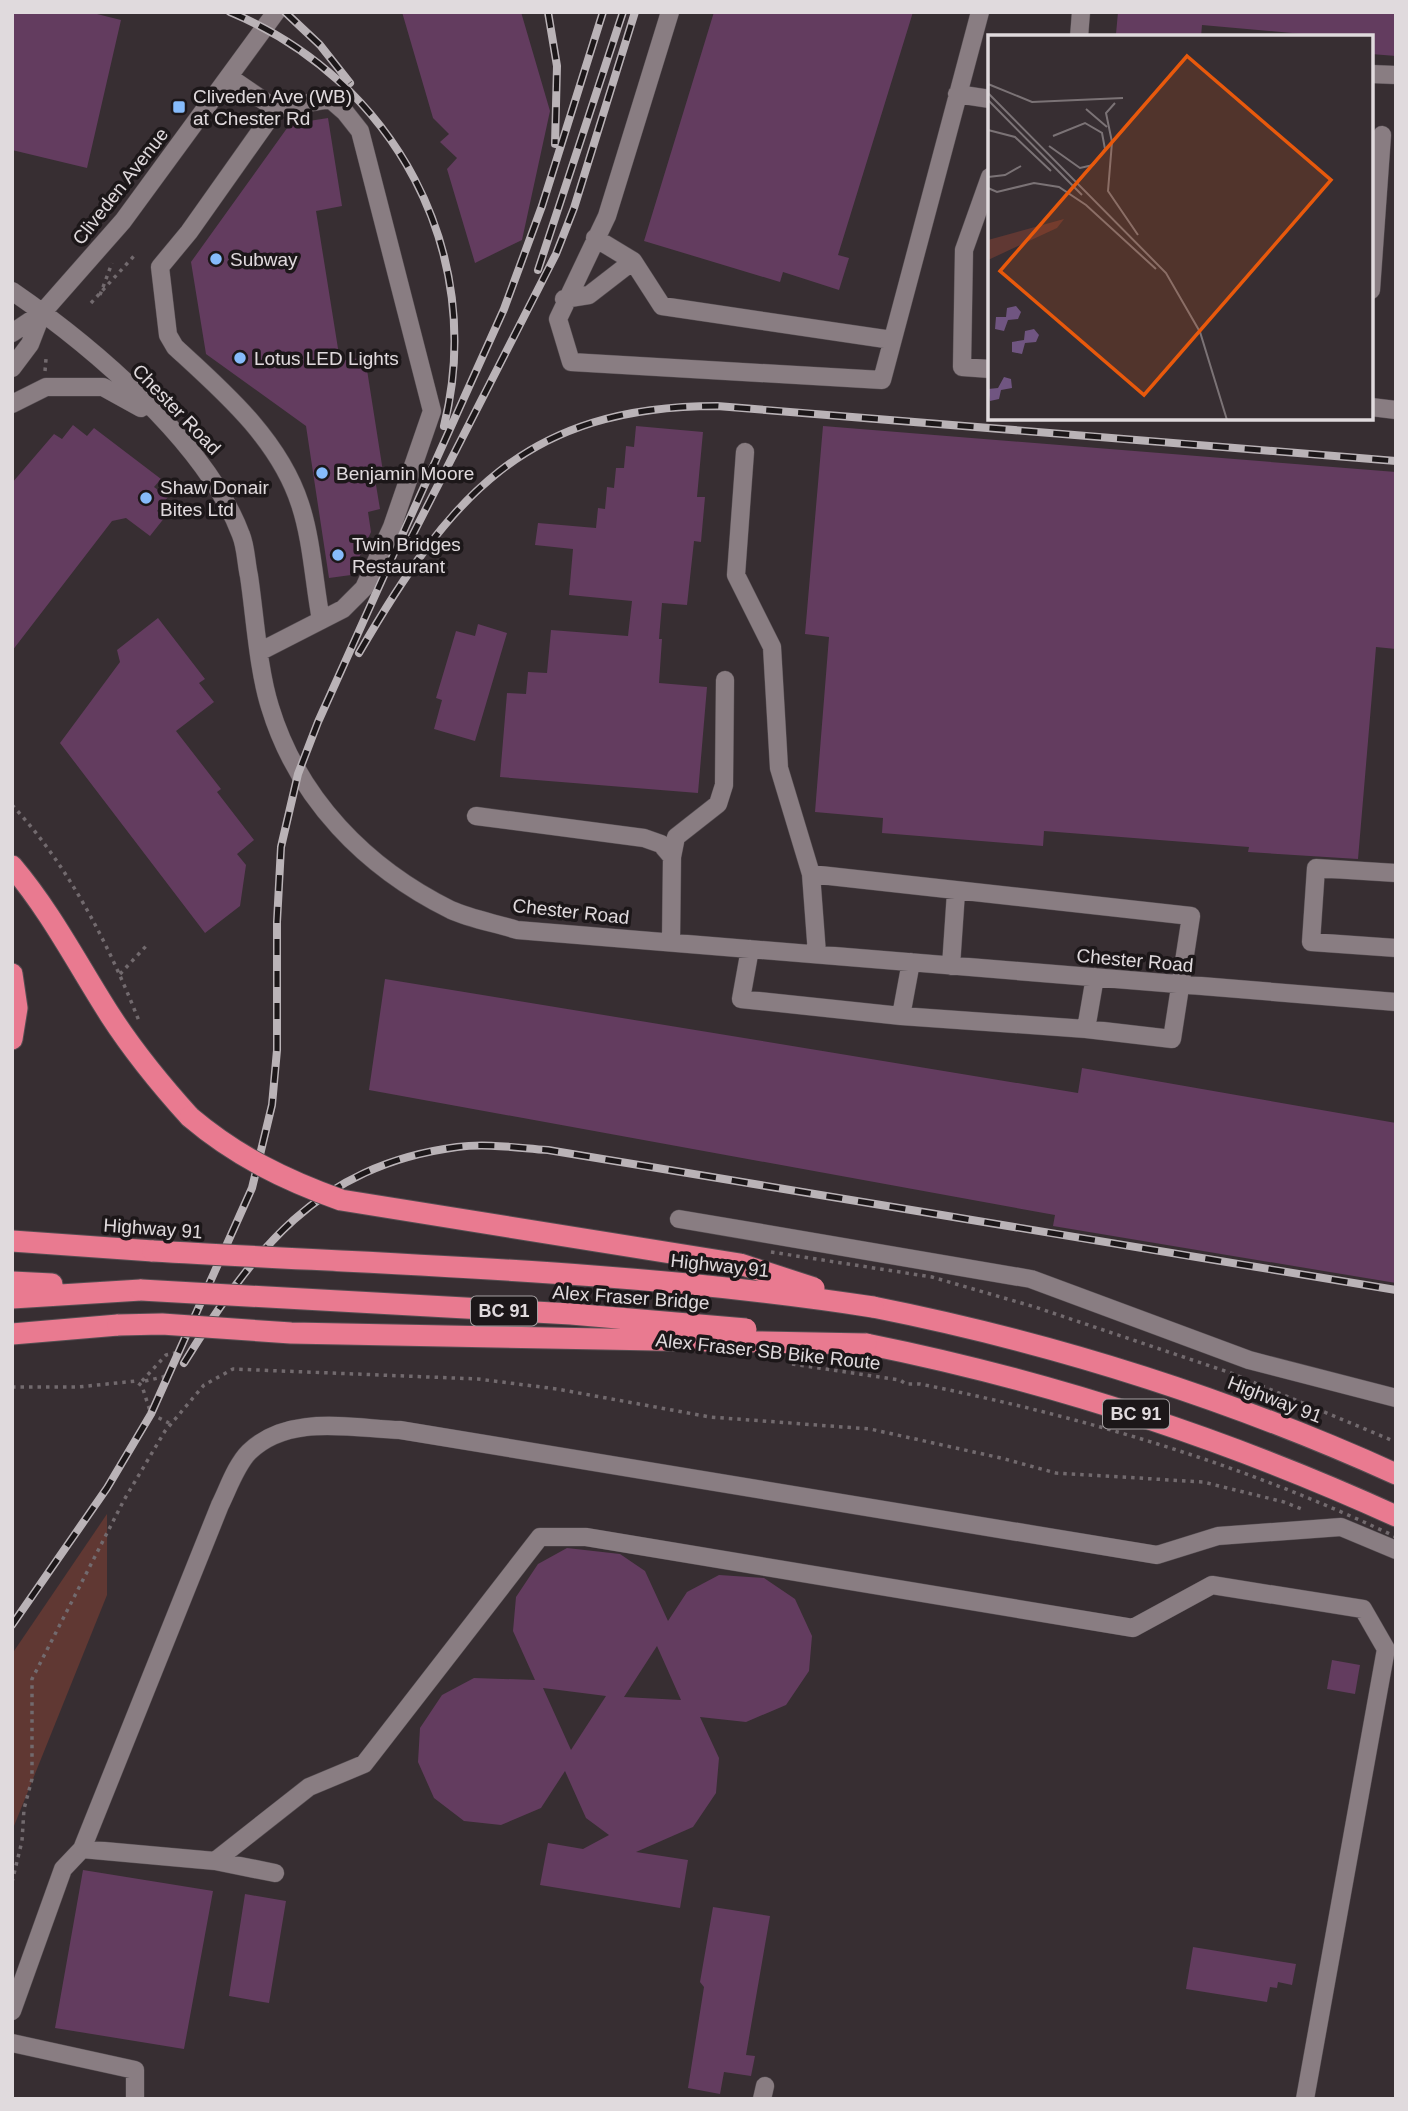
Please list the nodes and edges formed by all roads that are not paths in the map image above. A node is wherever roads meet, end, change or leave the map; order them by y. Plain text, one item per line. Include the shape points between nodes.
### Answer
1 (276, 12) edge
2 (670, 12) edge
3 (979, 12) edge
4 (1081, 12) edge
5 (1079, 35) edge
6 (1373, 74) edge
7 (1396, 75) edge
8 (229, 77) junction
9 (957, 94) junction
10 (988, 99) edge
11 (276, 109) junction
12 (1383, 135) edge
13 (988, 183) edge
14 (595, 238) junction
15 (633, 261) junction
16 (1373, 264) edge
17 (12, 291) edge
18 (564, 299) junction
19 (42, 313) junction
20 (12, 332) edge
21 (892, 340) junction
22 (12, 368) edge
23 (988, 369) edge
24 (12, 404) edge
25 (1373, 407) edge
26 (1396, 410) edge
27 (166, 422) junction
28 (745, 452) dead end
29 (321, 620) junction
30 (261, 651) junction
31 (725, 680) dead end
32 (475, 817) dead end
33 (672, 857) junction
34 (12, 866) edge
35 (1396, 873) edge
36 (811, 874) junction
37 (956, 892) junction
38 (671, 942) junction
39 (1396, 947) edge
40 (750, 949) junction
41 (817, 954) junction
42 (911, 962) junction
43 (951, 966) junction
44 (12, 974) edge
45 (1095, 977) junction
46 (1183, 985) junction
47 (1396, 1002) edge
48 (901, 1016) junction
49 (1086, 1029) junction
50 (12, 1039) edge
51 (679, 1219) dead end
52 (12, 1241) edge
53 (12, 1282) edge
54 (141, 1290) junction
55 (12, 1298) edge
56 (873, 1307) junction
57 (12, 1334) edge
58 (866, 1344) junction
59 (1396, 1398) edge
60 (1396, 1474) edge
61 (1396, 1516) edge
62 (1396, 1550) edge
63 (82, 1849) junction
64 (215, 1861) junction
65 (275, 1873) dead end
66 (12, 2011) edge
67 (12, 2043) edge
68 (135, 2099) edge
69 (1305, 2099) edge

1 - 8 street, Cliveden Avenue
2 - 14 street via 607,216
3 - 9 street
4 - 5 street
6 - 7 street
8 - 11 street
8 - 19 street, Cliveden Avenue via 123,221
9 - 10 street
9 - 21 street
11 - 29 street via 160,267 168,335 175,347 252,421 291,482 301,506
11 - 29 street via 330,99 360,131 432,411 392,527 364,588 343,609
12 - 16 street
13 - 23 street via 964,250 962,367
14 - 15 street
14 - 18 street
15 - 18 street via 589,295
15 - 21 street via 662,306
17 - 19 street, Chester Road
18 - 21 street via 558,319 571,362 882,380
19 - 20 street, Cliveden Avenue
19 - 22 street, Cliveden Avenue via 30,344
19 - 27 street, Chester Road
24 - 27 street via 46,387 103,387
25 - 26 street
27 - 30 street, Chester Road via 211,474 242,536
28 - 36 street via 736,575 772,647 779,768
29 - 30 street
30 - 38 street, Chester Road via 270,706 299,774 312,798 372,862 452,910 516,930
31 - 33 street via 722,796 676,837
32 - 33 street via 625,834 661,844
33 - 38 street
34 - 56 highway, bridge via 36,894 149,1072 190,1117 253,1163 341,1200 740,1264
35 - 39 street via 1317,868 1311,942
36 - 37 street
36 - 41 street
37 - 43 street
37 - 46 street via 1191,916
38 - 40 street, Chester Road
40 - 41 street, Chester Road
40 - 48 street via 741,999
41 - 42 street, Chester Road
42 - 43 street, Chester Road
42 - 48 street
43 - 45 street, Chester Road
44 - 50 highway via 17,1008
45 - 46 street, Chester Road
45 - 49 street
46 - 47 street, Chester Road
46 - 49 street via 1172,1039
48 - 49 street
51 - 59 street via 1031,1279 1250,1360
52 - 56 highway, Highway 91 / BC 91, bridge via 657,1282
53 - 54 highway, BC 91
54 - 55 highway
54 - 58 highway, Alex Fraser Bridge / BC 91, bridge via 653,1320
56 - 60 highway, Highway 91 / BC 91 via 1008,1336 1148,1377 1287,1427
57 - 58 highway, bridge via 162,1324 291,1333
58 - 61 highway, BC 91 via 999,1373 1136,1414 1273,1462
62 - 63 street via 1341,1527 1218,1536 1157,1555 400,1430 293,1427 267,1438 247,1454 220,1505
63 - 64 street
63 - 66 street via 62,1869
64 - 65 street
64 - 69 street via 309,1787 364,1763 540,1537 586,1537 1133,1628 1212,1585 1363,1609 1386,1649
67 - 68 street via 135,2070

